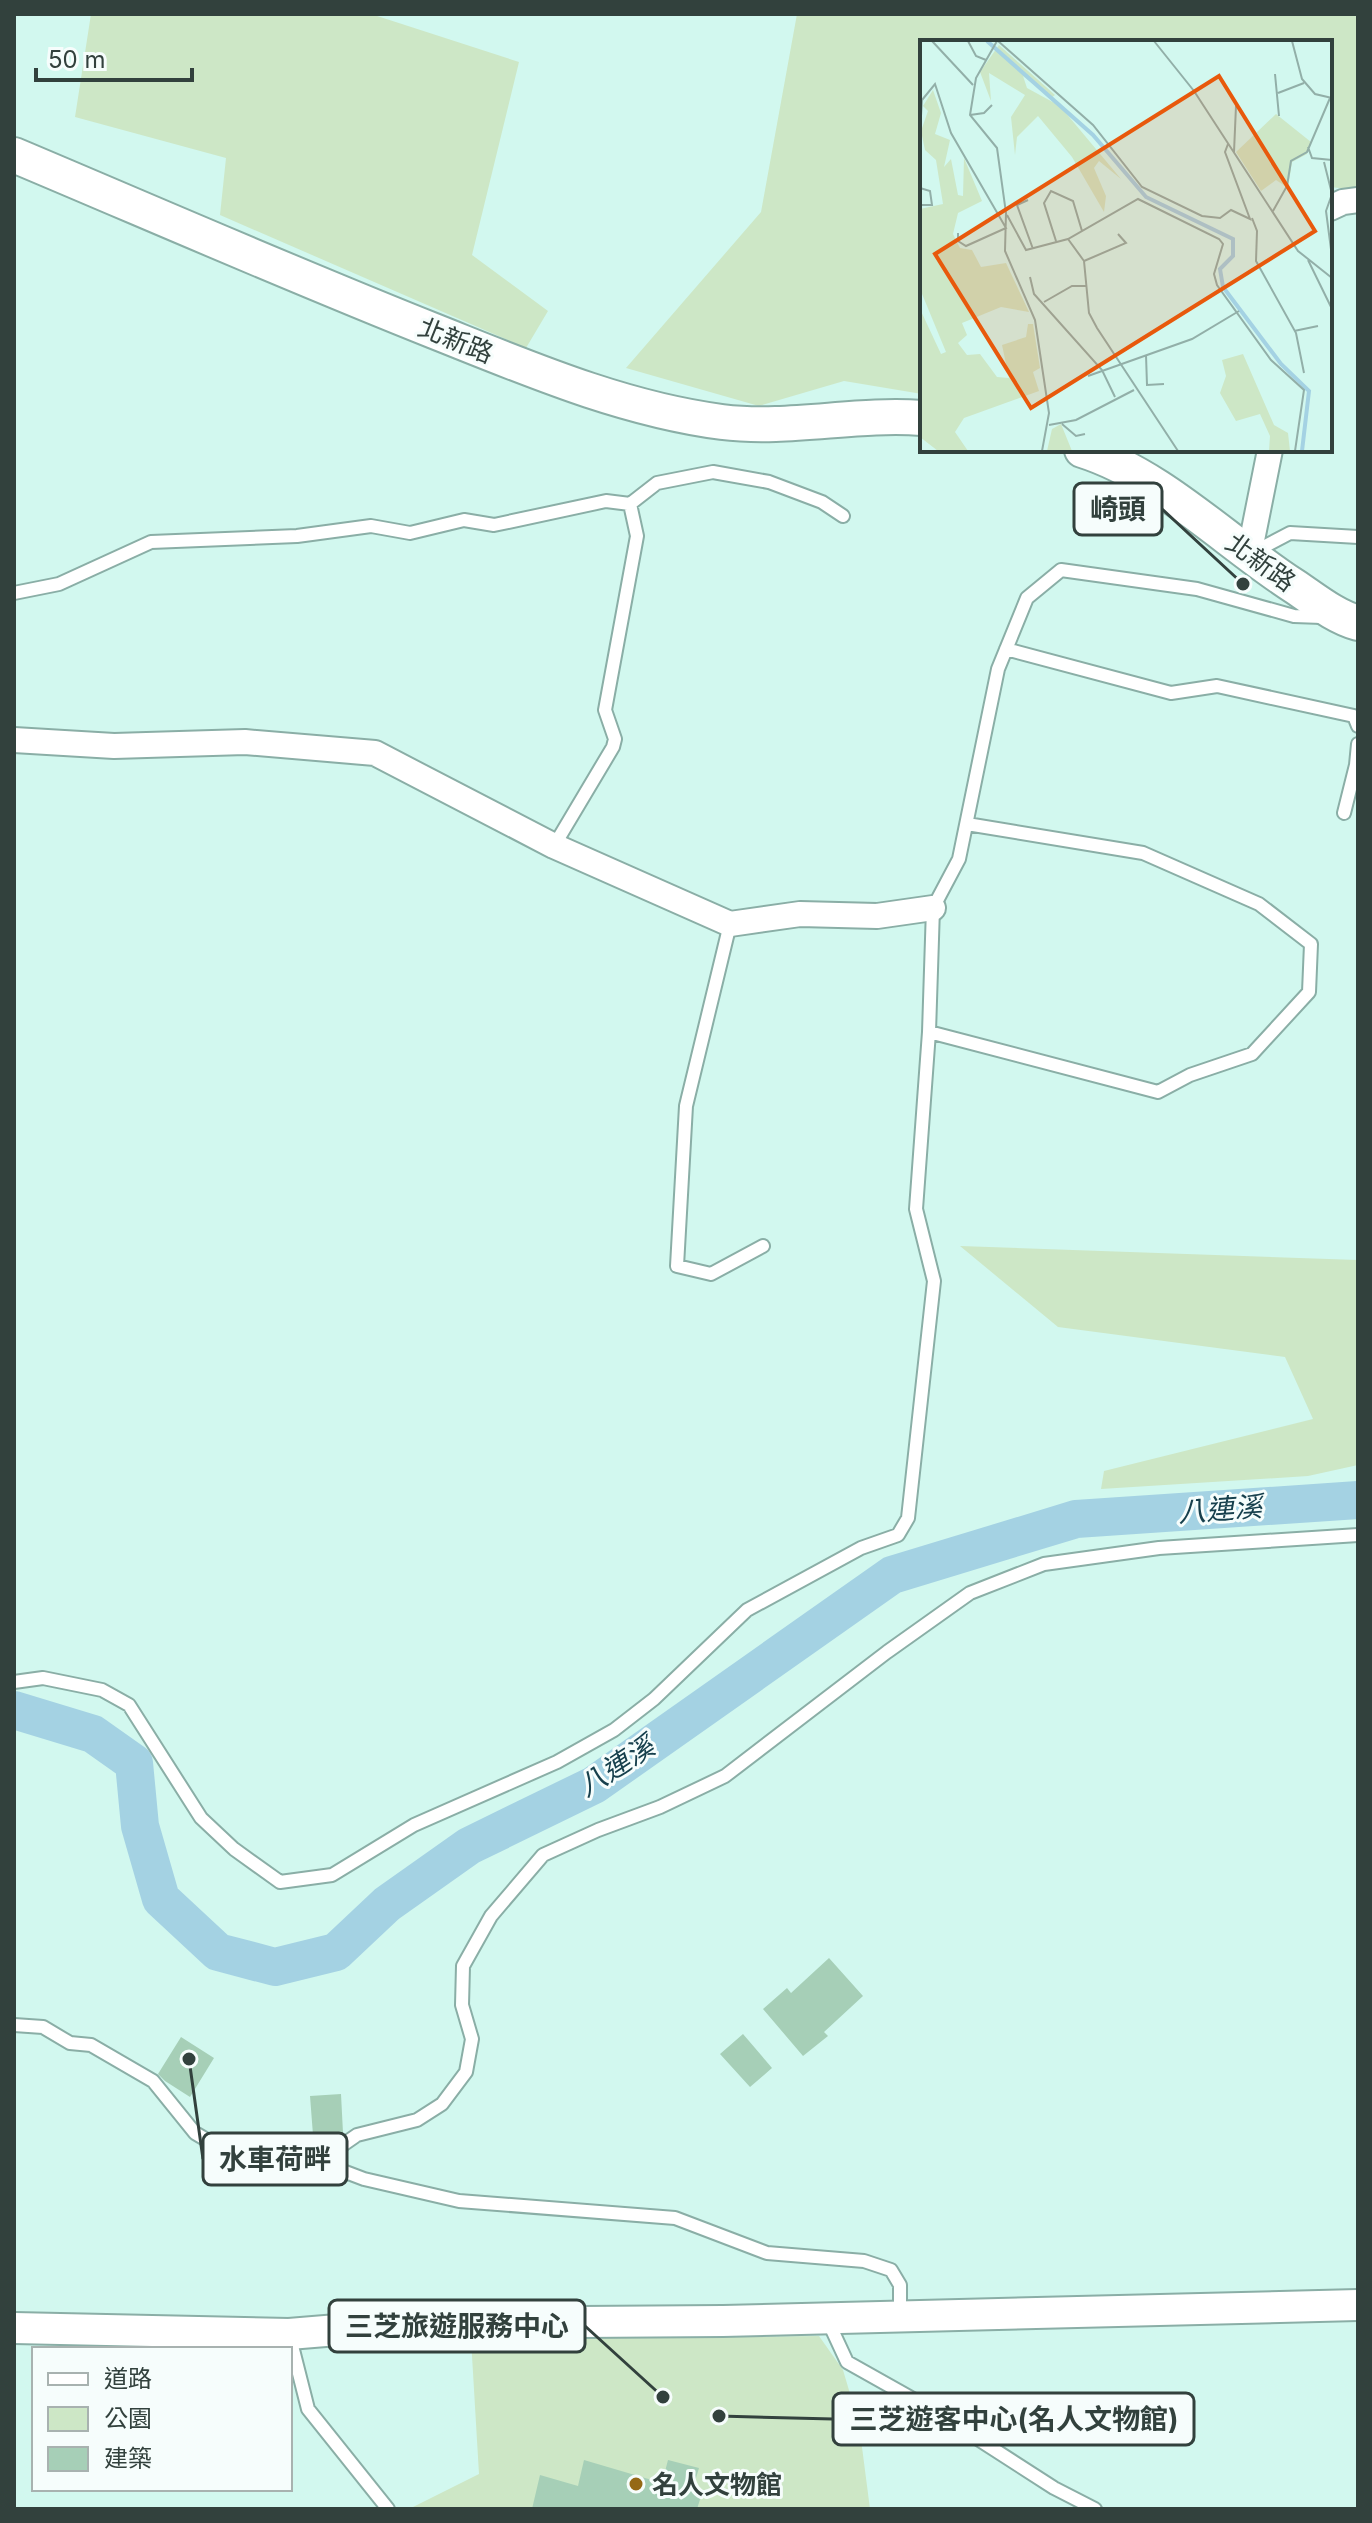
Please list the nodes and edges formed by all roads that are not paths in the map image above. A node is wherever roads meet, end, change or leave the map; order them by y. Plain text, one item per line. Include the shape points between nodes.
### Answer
1 (14, 155) edge
2 (1358, 200) edge
3 (1332, 207) edge
4 (920, 418) edge
5 (1088, 452) edge
6 (1270, 452) edge
7 (630, 504) junction
8 (843, 516) dead end
9 (1358, 537) edge
10 (1249, 555) junction
11 (14, 593) edge
12 (1351, 621) edge
13 (1006, 649) junction
14 (1358, 726) edge
15 (14, 740) edge
16 (1358, 744) edge
17 (1344, 813) dead end
18 (967, 824) junction
19 (554, 846) junction
20 (933, 908) junction
21 (730, 924) junction
22 (929, 1032) junction
23 (763, 1246) dead end
24 (1358, 1535) edge
25 (14, 1682) edge
26 (14, 2025) edge
27 (335, 2168) junction
28 (1358, 2305) edge
29 (900, 2315) junction
30 (827, 2319) junction
31 (14, 2328) edge
32 (289, 2334) junction
33 (388, 2509) edge
34 (1095, 2509) edge

1 - 4 main road, 北新路 via 517,364 655,409 724,422
2 - 3 street
5 - 10 main road, 北新路 via 1108,458 1184,505
6 - 10 street
7 - 8 lane via 657,483 713,472 769,482
7 - 11 lane via 606,501 494,525 464,520 410,533 371,526 297,536 151,542 59,584
7 - 19 lane via 637,536 605,710 615,739
9 - 10 lane via 1290,533
10 - 12 main road, 北新路
12 - 13 lane via 1294,616 1197,589 1061,570 1027,598
13 - 14 lane via 1171,693 1217,686 1338,712 1354,716
13 - 18 lane
15 - 19 street via 114,746 245,742 375,753
16 - 17 lane
18 - 20 lane via 959,859
18 - 22 lane via 1143,853 1259,904 1311,944 1309,992 1252,1054 1158,1092
19 - 21 street
20 - 21 street via 877,916 800,914
20 - 22 lane
21 - 23 lane via 686,1106 677,1266 711,1274
22 - 25 lane via 916,1209 934,1281 908,1518 898,1535 861,1548 747,1610 614,1730 557,1762 414,1825 332,1875 280,1882 234,1849 201,1818 129,1705 102,1690 43,1678
24 - 27 lane via 1159,1548 1044,1564 970,1593 725,1776 543,1855 491,1916 463,1966 462,2005 472,2039 466,2072 442,2104 417,2120 357,2135 334,2151
26 - 27 lane via 43,2027 70,2043 91,2045 153,2081 195,2133 227,2152
27 - 29 lane via 459,2201 675,2218 767,2253 864,2261 891,2270 900,2285
28 - 29 street
29 - 30 street
30 - 32 street via 422,2323
30 - 34 lane via 847,2362
31 - 32 street
32 - 33 lane via 308,2409

